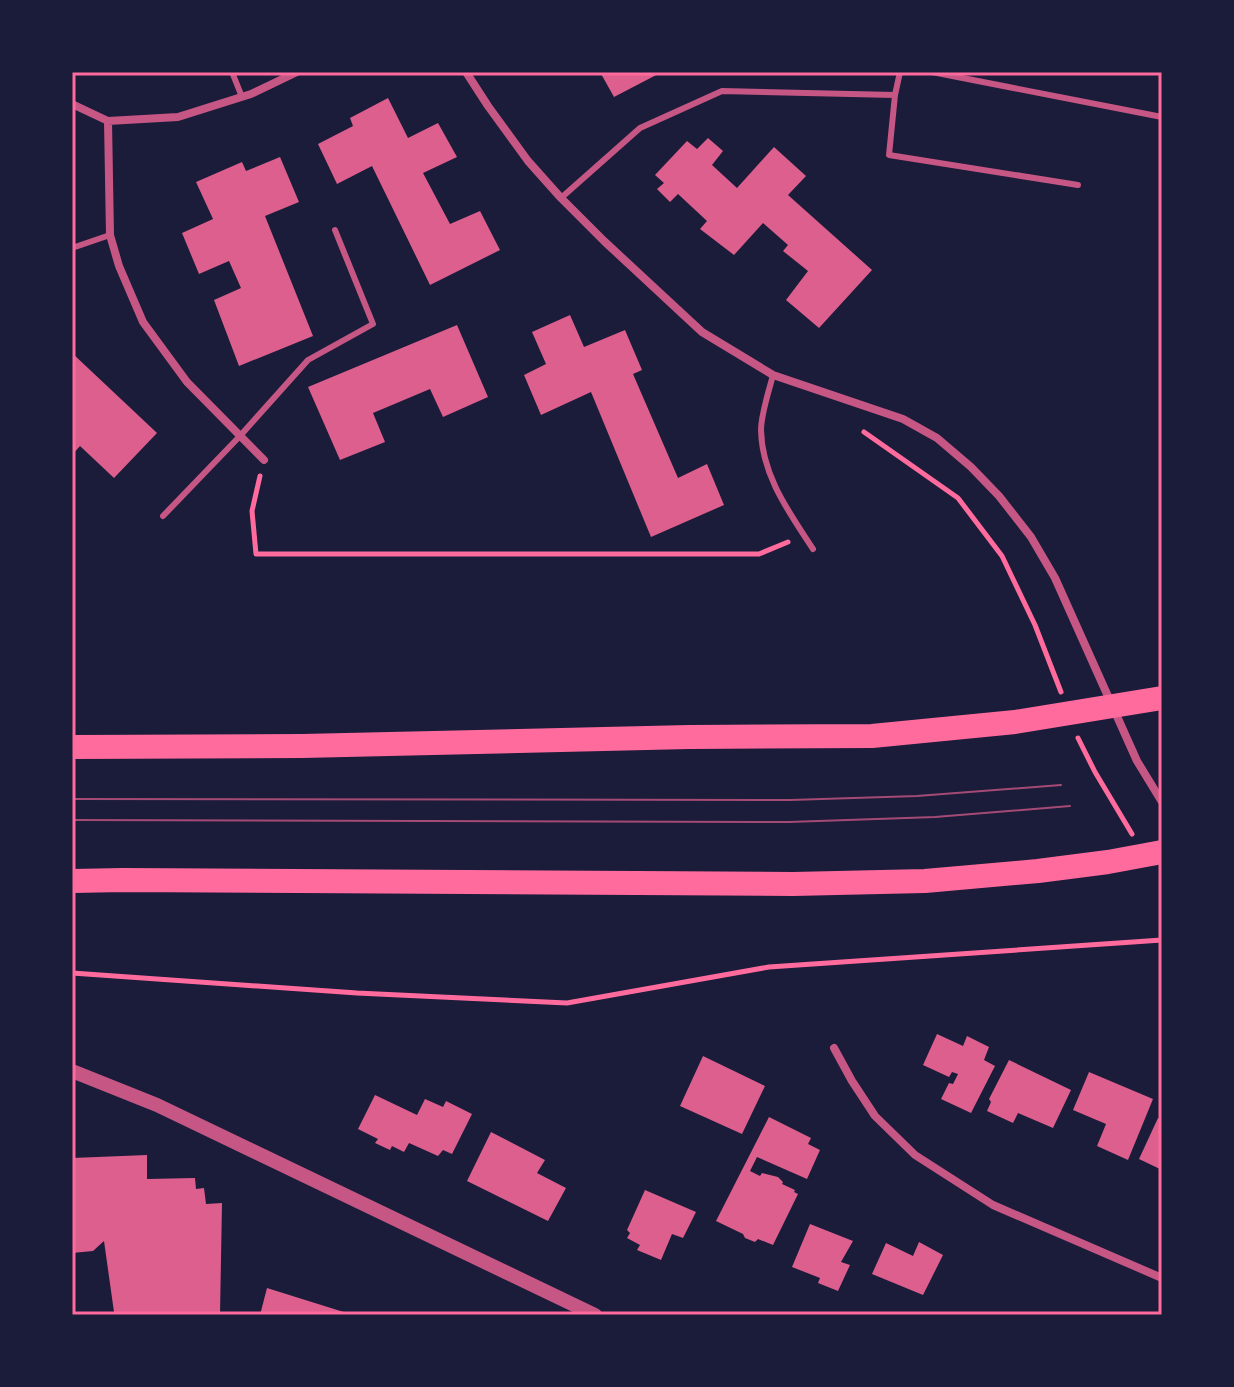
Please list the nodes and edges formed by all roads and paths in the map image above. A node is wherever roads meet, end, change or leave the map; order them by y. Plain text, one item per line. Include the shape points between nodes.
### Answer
1 (232, 72) edge
2 (297, 72) edge
3 (466, 72) edge
4 (900, 72) edge
5 (932, 72) edge
6 (895, 95) junction
7 (242, 97) junction
8 (72, 104) edge
9 (1162, 117) edge
10 (108, 121) junction
11 (1078, 185) dead end
12 (561, 198) junction
13 (335, 230) dead end
14 (110, 235) junction
15 (72, 248) edge
16 (773, 375) junction
17 (864, 432) dead end
18 (240, 436) junction
19 (264, 460) joint
20 (163, 516) dead end
21 (805, 536) junction
22 (813, 549) dead end
23 (1063, 698) dead end
24 (1162, 698) edge
25 (1073, 725) dead end
26 (72, 747) edge
27 (1162, 802) edge
28 (1133, 835) dead end
29 (1162, 852) edge
30 (72, 881) edge
31 (1162, 940) edge
32 (72, 973) edge
33 (834, 1048) dead end
34 (72, 1071) edge
35 (1162, 1278) edge
36 (595, 1315) edge

1 - 7 lane
2 - 7 street
3 - 12 street
4 - 6 lane
5 - 9 lane
6 - 11 lane via 889,155
6 - 12 lane via 722,91 640,128
7 - 10 street via 178,117
8 - 10 street
10 - 14 street
12 - 16 street via 702,332
13 - 18 lane via 373,324 308,360
14 - 15 lane
14 - 18 street via 143,322 187,382
16 - 21 lane via 761,428 768,471
16 - 27 street via 903,419 937,438 999,496 1055,578 1137,761
17 - 23 path via 958,498 1002,556
18 - 19 street
18 - 20 lane
19 - 21 path via 252,511 256,554 759,554
21 - 22 lane
24 - 26 highway via 1015,722 872,736
25 - 28 path
29 - 30 highway via 1038,871 911,882
31 - 32 path via 769,967 567,1003
33 - 35 street via 875,1116 915,1155 993,1205
34 - 36 street via 157,1105

